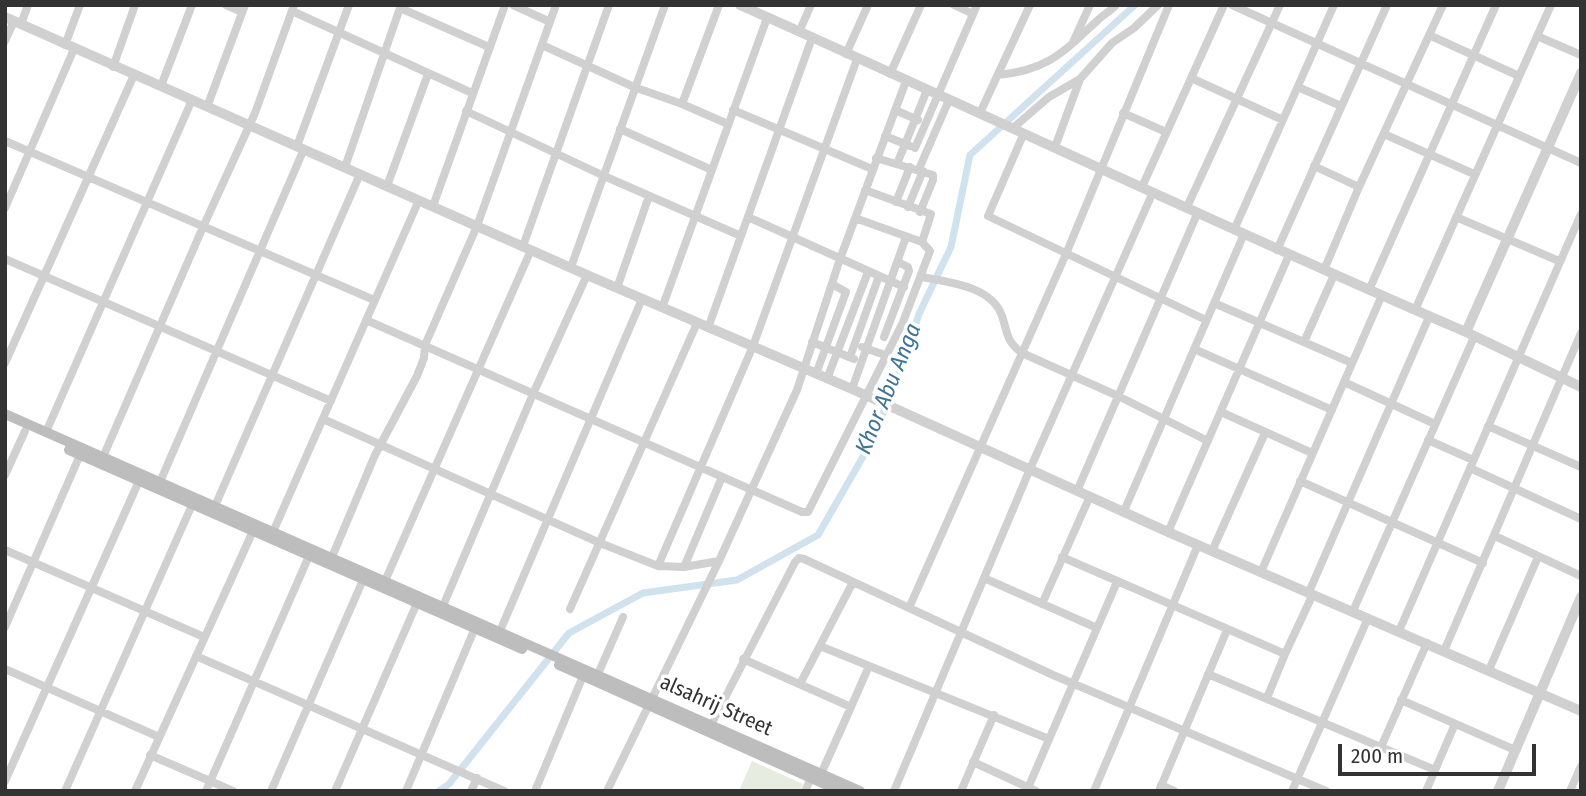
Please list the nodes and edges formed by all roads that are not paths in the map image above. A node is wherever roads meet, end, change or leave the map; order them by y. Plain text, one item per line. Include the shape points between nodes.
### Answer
1 (28, 5) edge
2 (80, 5) edge
3 (135, 5) edge
4 (192, 5) edge
5 (226, 5) edge
6 (349, 5) edge
7 (505, 5) edge
8 (513, 5) edge
9 (556, 5) edge
10 (609, 5) edge
11 (665, 5) edge
12 (719, 5) edge
13 (740, 5) edge
14 (811, 5) edge
15 (868, 5) edge
16 (921, 5) edge
17 (954, 5) edge
18 (1090, 5) edge
19 (1116, 5) edge
20 (1158, 5) edge
21 (1169, 5) edge
22 (1224, 5) edge
23 (1232, 5) edge
24 (1280, 5) edge
25 (1334, 5) edge
26 (1387, 5) edge
27 (1443, 5) edge
28 (1496, 5) edge
29 (1551, 5) edge
30 (401, 6) edge
31 (1028, 6) edge
32 (293, 8) edge
33 (243, 9) edge
34 (757, 9) edge
35 (975, 9) edge
36 (767, 18) junction
37 (14, 21) edge
38 (550, 22) junction
39 (1271, 24) junction
40 (799, 32) junction
41 (340, 33) junction
42 (1429, 35) junction
43 (1537, 36) junction
44 (812, 38) junction
45 (5, 41) edge
46 (1317, 44) junction
47 (542, 45) junction
48 (1072, 46) junction
49 (70, 47) junction
50 (489, 47) junction
51 (383, 53) junction
52 (846, 54) junction
53 (1473, 55) junction
54 (1581, 55) edge
55 (857, 59) junction
56 (1361, 63) junction
57 (113, 66) junction
58 (587, 66) junction
59 (1581, 73) edge
60 (428, 74) junction
61 (890, 74) junction
62 (134, 75) junction
63 (998, 75) junction
64 (1519, 76) junction
65 (1191, 78) junction
66 (1080, 79) junction
67 (906, 81) junction
68 (1406, 83) junction
69 (161, 86) junction
70 (634, 87) junction
71 (1298, 87) junction
72 (932, 92) junction
73 (472, 93) junction
74 (192, 100) junction
75 (949, 100) junction
76 (1237, 100) junction
77 (682, 104) junction
78 (1451, 104) junction
79 (1341, 106) junction
80 (207, 107) junction
81 (733, 110) junction
82 (895, 110) junction
83 (466, 111) junction
84 (980, 113) junction
85 (1123, 113) junction
86 (915, 118) junction
87 (1283, 120) junction
88 (925, 123) junction
89 (729, 124) junction
90 (1005, 124) junction
91 (1497, 125) junction
92 (249, 126) junction
93 (937, 127) junction
94 (620, 129) junction
95 (778, 129) junction
96 (510, 132) junction
97 (1166, 132) junction
98 (1024, 133) junction
99 (1384, 134) junction
100 (885, 136) junction
101 (5, 141) edge
102 (905, 144) junction
103 (1055, 147) junction
104 (301, 148) junction
105 (915, 148) junction
106 (1547, 148) junction
107 (825, 149) junction
108 (30, 152) junction
109 (926, 153) junction
110 (1429, 153) junction
111 (556, 154) junction
112 (876, 158) junction
113 (1581, 163) edge
114 (897, 164) junction
115 (1314, 166) junction
116 (345, 167) junction
117 (1101, 168) junction
118 (872, 169) junction
119 (917, 169) junction
120 (712, 170) junction
121 (360, 174) junction
122 (1475, 174) junction
123 (604, 176) junction
124 (89, 177) junction
125 (903, 183) junction
126 (387, 186) junction
127 (1142, 187) junction
128 (1359, 187) junction
129 (916, 188) junction
130 (865, 190) junction
131 (1153, 192) junction
132 (928, 193) junction
133 (649, 196) junction
134 (419, 200) junction
135 (896, 202) junction
136 (148, 204) junction
137 (433, 206) junction
138 (1187, 206) junction
139 (908, 207) junction
140 (5, 208) edge
141 (920, 212) junction
142 (1198, 212) junction
143 (696, 216) junction
144 (748, 217) junction
145 (1456, 217) junction
146 (855, 218) junction
147 (1580, 219) edge
148 (203, 226) junction
149 (477, 226) junction
150 (1239, 232) junction
151 (741, 236) junction
152 (792, 237) junction
153 (906, 237) junction
154 (1507, 238) junction
155 (922, 242) junction
156 (527, 248) junction
157 (1278, 250) junction
158 (260, 251) junction
159 (1066, 254) junction
160 (1289, 255) junction
161 (5, 259) edge
162 (839, 259) junction
163 (1559, 261) junction
164 (898, 262) junction
165 (571, 267) junction
166 (1324, 270) junction
167 (868, 272) junction
168 (316, 275) junction
169 (587, 275) junction
170 (1334, 275) junction
171 (45, 276) junction
172 (879, 276) junction
173 (922, 276) junction
174 (1116, 278) junction
175 (891, 281) junction
176 (832, 284) junction
177 (904, 286) junction
178 (617, 288) junction
179 (1369, 290) junction
180 (1381, 295) junction
181 (844, 298) junction
182 (1160, 298) junction
183 (642, 299) junction
184 (374, 300) junction
185 (857, 300) junction
186 (869, 301) junction
187 (104, 302) junction
188 (1214, 303) junction
189 (883, 307) junction
190 (895, 307) junction
191 (662, 308) junction
192 (840, 308) junction
193 (908, 308) junction
194 (1415, 310) junction
195 (822, 312) junction
196 (852, 313) junction
197 (864, 317) junction
198 (1429, 317) junction
199 (836, 318) junction
200 (366, 320) junction
201 (1206, 320) junction
202 (697, 323) junction
203 (848, 323) junction
204 (1260, 324) junction
205 (161, 327) junction
206 (860, 327) junction
207 (708, 328) junction
208 (872, 332) junction
209 (1581, 332) edge
210 (1470, 335) junction
211 (884, 337) junction
212 (843, 339) junction
213 (893, 340) junction
214 (812, 342) junction
215 (1304, 342) junction
216 (854, 344) junction
217 (425, 345) junction
218 (752, 346) junction
219 (826, 347) junction
220 (867, 348) junction
221 (1194, 349) junction
222 (217, 351) junction
223 (838, 353) junction
224 (1022, 353) junction
225 (886, 355) junction
226 (850, 358) junction
227 (1517, 358) junction
228 (862, 362) junction
229 (5, 363) edge
230 (1352, 363) junction
231 (803, 368) junction
232 (478, 370) junction
233 (1240, 370) junction
234 (816, 374) junction
235 (272, 375) junction
236 (1072, 375) junction
237 (1560, 377) junction
238 (827, 379) junction
239 (1343, 382) junction
240 (1581, 387) edge
241 (852, 390) junction
242 (533, 394) junction
243 (864, 396) junction
244 (1118, 396) junction
245 (331, 401) junction
246 (1391, 404) junction
247 (1332, 410) junction
248 (1221, 412) junction
249 (5, 414) edge
250 (323, 419) junction
251 (590, 419) junction
252 (1163, 419) junction
253 (5, 422) edge
254 (1434, 424) junction
255 (1488, 426) junction
256 (25, 431) junction
257 (47, 432) junction
258 (1265, 433) junction
259 (1428, 440) junction
260 (1208, 441) junction
261 (645, 443) junction
262 (381, 444) junction
263 (1532, 445) junction
264 (979, 447) junction
265 (1312, 453) junction
266 (80, 455) junction
267 (103, 457) junction
268 (1471, 464) junction
269 (1580, 465) edge
270 (435, 468) junction
271 (700, 468) junction
272 (1030, 469) junction
273 (5, 475) edge
274 (722, 477) junction
275 (139, 481) junction
276 (1300, 481) junction
277 (160, 482) junction
278 (1516, 489) junction
279 (752, 490) junction
280 (1077, 491) junction
281 (490, 494) junction
282 (1090, 496) junction
283 (1348, 502) junction
284 (192, 505) junction
285 (215, 506) junction
286 (1124, 511) junction
287 (546, 519) junction
288 (1581, 519) edge
289 (1392, 522) junction
290 (253, 531) junction
291 (273, 532) junction
292 (1168, 532) junction
293 (1494, 536) junction
294 (600, 543) junction
295 (1437, 543) junction
296 (1198, 545) junction
297 (5, 550) edge
298 (1212, 551) junction
299 (309, 556) junction
300 (332, 557) junction
301 (1538, 557) junction
302 (1062, 558) junction
303 (719, 561) junction
304 (33, 563) junction
305 (1483, 563) junction
306 (658, 566) junction
307 (684, 567) junction
308 (1261, 572) junction
309 (1581, 576) edge
310 (984, 578) junction
311 (363, 580) junction
312 (385, 581) junction
313 (853, 582) junction
314 (1117, 582) junction
315 (91, 588) junction
316 (1311, 593) junction
317 (1581, 597) edge
318 (417, 603) junction
319 (1042, 604) junction
320 (443, 606) junction
321 (1173, 606) junction
322 (909, 608) junction
323 (570, 609) dead end
324 (1353, 611) junction
325 (1578, 611) edge
326 (144, 612) junction
327 (623, 618) dead end
328 (1368, 618) junction
329 (5, 627) edge
330 (475, 628) junction
331 (1097, 628) junction
332 (1227, 630) junction
333 (500, 631) junction
334 (1399, 631) junction
335 (961, 633) junction
336 (204, 637) junction
337 (1427, 643) junction
338 (820, 646) junction
339 (1444, 651) junction
340 (542, 653) junction
341 (1285, 654) junction
342 (196, 656) junction
343 (555, 659) junction
344 (743, 659) junction
345 (869, 666) junction
346 (5, 669) edge
347 (1489, 670) junction
348 (597, 674) junction
349 (1208, 674) junction
350 (583, 676) junction
351 (254, 681) junction
352 (1073, 683) junction
353 (800, 684) junction
354 (46, 688) junction
355 (936, 692) junction
356 (1540, 693) junction
357 (1267, 698) junction
358 (1401, 700) junction
359 (650, 702) junction
360 (308, 705) junction
361 (851, 707) junction
362 (1130, 709) junction
363 (100, 711) junction
364 (1581, 711) edge
365 (994, 715) junction
366 (1322, 722) junction
367 (1455, 724) junction
368 (711, 725) junction
369 (364, 728) junction
370 (1184, 731) junction
371 (159, 737) junction
372 (1049, 740) junction
373 (1381, 747) junction
374 (1515, 750) junction
375 (150, 755) junction
376 (422, 755) junction
377 (973, 762) junction
378 (1581, 766) edge
379 (1435, 770) junction
380 (816, 776) junction
381 (477, 778) junction
382 (1297, 778) junction
383 (5, 781) edge
384 (210, 781) junction
385 (1160, 788) edge
386 (1032, 789) edge
387 (65, 791) edge
388 (135, 791) edge
389 (206, 791) edge
390 (233, 791) edge
391 (271, 791) edge
392 (335, 791) edge
393 (406, 791) edge
394 (471, 791) edge
395 (504, 791) edge
396 (535, 791) edge
397 (607, 791) edge
398 (805, 791) edge
399 (840, 791) edge
400 (860, 791) edge
401 (894, 791) edge
402 (961, 791) edge
403 (1094, 791) edge
404 (1174, 791) edge
405 (1292, 791) edge
406 (1326, 791) edge
407 (1426, 791) edge
408 (1498, 791) edge
409 (1570, 791) edge

1 - 37 street
2 - 49 street
3 - 57 street
4 - 69 street
5 - 33 street
6 - 41 street
7 - 50 street
8 - 38 street
9 - 38 street
10 - 58 street
11 - 70 street
12 - 77 street
13 - 34 street
14 - 40 street
15 - 52 street
16 - 61 street
17 - 35 street
18 - 48 street
19 - 48 street
20 - 66 street via 1112,43
21 - 85 street
22 - 65 street
23 - 39 street
24 - 39 street
25 - 46 street
26 - 56 street
27 - 42 street
28 - 53 street
29 - 43 street
30 - 50 street
30 - 51 street
31 - 63 street
32 - 41 street
32 - 92 street
33 - 80 street
34 - 36 street
35 - 72 street
36 - 40 street
36 - 81 street
37 - 45 street
37 - 49 street
38 - 47 street
39 - 46 street
39 - 76 street
40 - 44 street
41 - 51 street
41 - 104 street
42 - 53 street
42 - 68 street
43 - 54 street
43 - 64 street
44 - 52 street
44 - 95 street
46 - 56 street
46 - 71 street
47 - 58 street
47 - 96 street
48 - 63 street via 1035,68
49 - 57 street
49 - 108 street
50 - 73 street
51 - 60 street
51 - 116 street
52 - 55 street
53 - 64 street
53 - 78 street
55 - 61 street
55 - 107 street
56 - 68 street
56 - 79 street
57 - 62 street
58 - 70 street
58 - 111 street
59 - 106 street
60 - 73 street
60 - 126 street
61 - 67 street
62 - 69 street
62 - 124 street
63 - 84 street
64 - 91 street
65 - 76 street
65 - 97 street
66 - 90 street
66 - 103 street
67 - 72 street
67 - 82 street
68 - 78 street
68 - 99 street
69 - 74 street
70 - 77 street
70 - 94 street
71 - 79 street
71 - 87 street
72 - 75 street
72 - 86 street
72 - 88 street
73 - 83 street
74 - 80 street
74 - 136 street
75 - 84 street
75 - 93 street
76 - 87 street
76 - 138 street
77 - 89 street
78 - 91 street
78 - 110 street
79 - 115 street
80 - 92 street
81 - 89 street
81 - 95 street
82 - 86 street
82 - 100 street
83 - 96 street
83 - 137 street
84 - 90 street
85 - 97 street
85 - 117 street
86 - 88 street
86 - 102 street
87 - 150 street
88 - 93 street
88 - 105 street
89 - 120 street
90 - 98 street
91 - 106 street
91 - 122 street
92 - 104 street
92 - 148 street
93 - 109 street
94 - 120 street
94 - 123 street
95 - 107 street
95 - 144 street
96 - 111 street
96 - 149 street
97 - 127 street
98 - 103 street
98 - 159 street via 988,216
99 - 110 street
99 - 128 street
100 - 102 street
100 - 112 street
101 - 108 street
102 - 105 street
102 - 114 street
103 - 117 street
104 - 116 street
104 - 158 street
105 - 109 street
106 - 113 street
106 - 154 street
107 - 118 street
107 - 152 street
108 - 124 street
108 - 140 street
109 - 119 street
110 - 122 street
110 - 179 street
111 - 123 street
111 - 156 street
112 - 114 street
112 - 118 street
114 - 119 street
115 - 128 street
115 - 157 street
116 - 121 street
117 - 127 street
117 - 159 street
118 - 130 street
119 - 125 street
119 - 129 street
119 - 132 street via 933,177
120 - 143 street
121 - 126 street
121 - 168 street
122 - 145 street
123 - 133 street
123 - 165 street
124 - 136 street
124 - 171 street
125 - 129 street
125 - 135 street
126 - 134 street
127 - 131 street
128 - 166 street
129 - 132 street
129 - 139 street
130 - 135 street
130 - 146 street
131 - 138 street
131 - 174 street
132 - 141 street
133 - 143 street
133 - 178 street
134 - 137 street
134 - 184 street
135 - 139 street
136 - 148 street
136 - 187 street
137 - 149 street
138 - 142 street
139 - 141 street
141 - 155 street via 931,214
142 - 150 street
142 - 182 street
143 - 151 street
143 - 191 street
144 - 151 street
144 - 152 street
145 - 154 street
145 - 194 street
146 - 153 street
146 - 162 street
147 - 163 street
148 - 158 street
148 - 205 street
149 - 156 street
149 - 217 street
150 - 157 street
150 - 188 street
151 - 207 street
152 - 162 street
152 - 218 street
153 - 155 street
153 - 164 street
154 - 163 street
154 - 210 street
155 - 173 street via 930,251
156 - 165 street
156 - 232 street
157 - 160 street
158 - 168 street
158 - 222 street
159 - 174 street
159 - 224 street
160 - 166 street
160 - 204 street
161 - 171 street
162 - 167 street
162 - 176 street
163 - 227 street
164 - 175 street
164 - 177 street via 909,269
165 - 169 street
166 - 170 street
167 - 172 street
167 - 185 street
168 - 184 street
168 - 235 street
169 - 178 street
169 - 242 street
170 - 179 street
170 - 215 street
171 - 187 street
171 - 229 street
172 - 175 street
172 - 186 street
173 - 193 street
173 - 224 street via 972,289 992,300 1010,342
174 - 182 street
174 - 236 street
175 - 177 street
175 - 189 street
176 - 181 street via 845,290
176 - 195 street
177 - 190 street
178 - 183 street
179 - 180 street
180 - 194 street
180 - 230 street
181 - 185 street
181 - 192 street
182 - 201 street
182 - 244 street
183 - 191 street
183 - 251 street
184 - 200 street
185 - 186 street
185 - 196 street
186 - 189 street
186 - 197 street
187 - 205 street
187 - 257 street
188 - 201 street
188 - 204 street
189 - 190 street
189 - 208 street
190 - 193 street
190 - 211 street
191 - 202 street
192 - 196 street
192 - 199 street
193 - 213 street
194 - 198 street
195 - 199 street
195 - 214 street
196 - 197 street
196 - 203 street
197 - 206 street
198 - 210 street
198 - 246 street
199 - 203 street
199 - 219 street
200 - 217 street
200 - 245 street
201 - 221 street
202 - 207 street
202 - 261 street
203 - 206 street
203 - 212 street
204 - 215 street
204 - 233 street
205 - 222 street
205 - 267 street
206 - 208 street
206 - 216 street
207 - 218 street
208 - 211 street
208 - 220 street
209 - 237 street
210 - 227 street
210 - 254 street
211 - 213 street
212 - 216 street
212 - 223 street
213 - 225 street
214 - 219 street
214 - 231 street
215 - 230 street
216 - 220 street
216 - 226 street
217 - 232 street
217 - 262 street via 417,376
218 - 231 street
218 - 271 street
219 - 223 street
219 - 234 street
220 - 225 street
220 - 228 street
221 - 233 street
221 - 252 street
222 - 235 street
222 - 277 street
223 - 226 street
223 - 238 street
224 - 236 street
224 - 264 street
225 - 243 street
226 - 228 street
227 - 237 street
227 - 255 street
228 - 241 street
230 - 239 street
231 - 234 street
231 - 279 street
232 - 242 street
232 - 270 street
233 - 247 street
233 - 248 street
234 - 238 street
235 - 245 street
235 - 285 street
236 - 244 street
236 - 272 street
237 - 240 street
237 - 263 street
238 - 241 street
239 - 246 street
239 - 247 street
241 - 243 street
242 - 251 street
242 - 281 street
243 - 264 street
243 - 279 street via 807,512
244 - 252 street
244 - 280 street
245 - 250 street
246 - 254 street
246 - 283 street
247 - 265 street
248 - 258 street
248 - 260 street
249 - 257 main road
250 - 262 street
250 - 291 street
251 - 261 street
251 - 287 street
252 - 260 street
252 - 286 street
253 - 256 main road
254 - 259 street
255 - 263 street
255 - 268 street
256 - 266 main road
256 - 273 street
257 - 267 main road
258 - 265 street
258 - 298 street
259 - 268 street
259 - 289 street
260 - 292 street
261 - 271 street
261 - 294 street
262 - 270 street
262 - 300 street
263 - 269 street
263 - 278 street
264 - 272 street
264 - 322 street
265 - 276 street
266 - 275 main road
266 - 304 street
267 - 277 main road
268 - 278 street
268 - 295 street
270 - 281 street
270 - 312 street
271 - 274 street
271 - 306 street
272 - 280 street
272 - 310 street
274 - 279 street
274 - 307 street
275 - 284 main road
275 - 315 street
276 - 283 street
276 - 308 street
277 - 285 main road
278 - 288 street
278 - 293 street
279 - 303 street
280 - 282 street
281 - 287 street
281 - 320 street
282 - 286 street
282 - 302 street
283 - 289 street
283 - 316 street
284 - 290 main road
284 - 326 street
285 - 291 main road
286 - 292 street
287 - 294 street
287 - 333 street
289 - 295 street
289 - 324 street
290 - 299 main road
290 - 336 street
291 - 300 main road
292 - 296 street
293 - 301 street
293 - 305 street
294 - 306 street
294 - 323 street
295 - 305 street
295 - 334 street
296 - 298 street
296 - 321 street
297 - 304 street
298 - 308 street
299 - 311 main road
299 - 351 street
300 - 312 main road
301 - 309 street
301 - 347 street
302 - 314 street
302 - 319 street
303 - 307 street
303 - 359 street
304 - 315 street
304 - 329 street
305 - 339 street
306 - 307 street
308 - 316 street
310 - 319 street
310 - 335 street
311 - 318 main road
311 - 360 street
312 - 320 main road
313 - 322 street
313 - 338 street
313 - 344 street via 799,558
314 - 321 street
314 - 331 street
315 - 326 street
315 - 354 street
316 - 324 street
316 - 341 street
317 - 325 street
318 - 330 main road
318 - 369 street
319 - 331 street
320 - 333 main road
321 - 332 street
321 - 362 street
322 - 335 street
324 - 328 street
325 - 356 street
326 - 336 street
326 - 363 street
327 - 348 street
328 - 334 street
328 - 366 street
330 - 340 main road
330 - 376 street
331 - 352 street
332 - 341 street
332 - 349 street
333 - 340 main road
334 - 337 street
335 - 352 street
335 - 355 street
336 - 342 street
337 - 339 street
337 - 358 street
338 - 345 street
338 - 353 street
339 - 347 street
340 - 343 main road
341 - 357 street
342 - 351 street
342 - 371 street
343 - 348 main road, alsahrij Street
343 - 350 main road, alsahrij Street
344 - 353 street
344 - 368 street
345 - 355 street
345 - 361 street
346 - 354 street
347 - 356 street
348 - 359 main road, alsahrij Street
349 - 357 street
349 - 370 street
350 - 359 main road, alsahrij Street
350 - 396 street
351 - 360 street
351 - 384 street
352 - 362 street
352 - 372 street
353 - 361 street
354 - 363 street
354 - 383 street
355 - 365 street
355 - 401 street
356 - 364 street
356 - 374 street
357 - 366 street
358 - 367 street
358 - 373 street
359 - 368 main road, alsahrij Street
359 - 380 main road, alsahrij Street
359 - 397 street
360 - 369 street
360 - 391 street
361 - 380 street
362 - 370 street
362 - 403 street
363 - 371 street
363 - 387 street
365 - 372 street
365 - 377 street
366 - 373 street
366 - 382 street
367 - 374 street
367 - 379 street
368 - 380 main road, alsahrij Street
369 - 376 street
369 - 392 street
370 - 382 street
370 - 385 street
371 - 375 street
372 - 386 street
373 - 379 street
374 - 408 street
375 - 384 street
375 - 388 street
376 - 381 street
376 - 393 street
377 - 386 street
377 - 402 street
378 - 409 street
379 - 407 street
380 - 398 street
380 - 399 main road, alsahrij Street
380 - 400 main road, alsahrij Street
381 - 394 street
381 - 395 street
382 - 405 street
382 - 406 street
384 - 389 street
384 - 390 street
385 - 404 street

